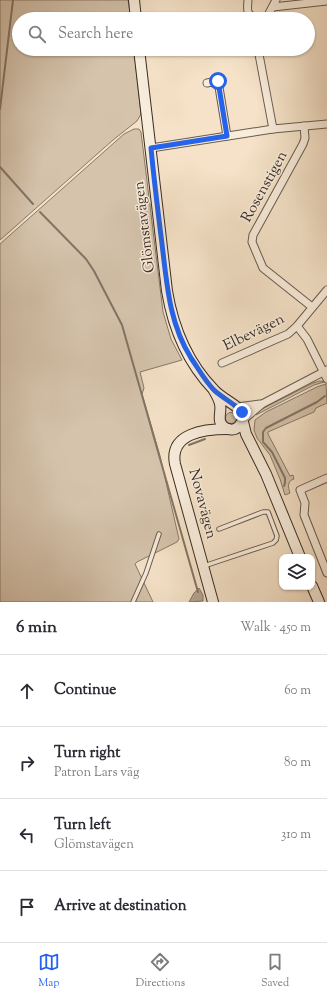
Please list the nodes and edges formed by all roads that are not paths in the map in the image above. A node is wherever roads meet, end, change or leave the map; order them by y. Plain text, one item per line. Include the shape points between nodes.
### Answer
1 (135, 0) edge
2 (248, 0) edge
3 (327, 1) edge
4 (274, 3) edge
5 (136, 12) edge
6 (247, 12) edge
7 (270, 12) edge
8 (140, 56) edge
9 (259, 56) edge
10 (207, 83) dead end
11 (327, 124) edge
12 (304, 126) junction
13 (273, 129) junction
14 (227, 136) junction
15 (151, 148) junction
16 (327, 290) edge
17 (312, 307) junction
18 (297, 326) junction
19 (222, 363) dead end
20 (326, 374) edge
21 (213, 390) junction
22 (262, 404) junction
23 (236, 407) junction
24 (220, 414) junction
25 (243, 421) junction
26 (206, 430) junction
27 (229, 430) junction
28 (255, 454) junction
29 (327, 478) edge
30 (219, 529) dead end
31 (159, 534) dead end
32 (299, 554) edge
33 (203, 567) junction
34 (327, 573) edge
35 (314, 590) edge
36 (133, 602) edge
37 (213, 602) edge
38 (318, 602) edge

1 - 5 main road
2 - 6 street
3 - 4 street
4 - 7 street
8 - 15 main road, Glömstavägen
9 - 13 street
10 - 14 street via 218,81
11 - 12 street
12 - 13 street
12 - 17 street, Rosenstigen via 303,144 252,240 263,268
13 - 14 street
14 - 15 street
15 - 21 main road, Glömstavägen via 167,291 172,314 184,346
16 - 17 street, Elbevägen
17 - 18 street, Elbevägen
18 - 19 street, Elbevägen via 288,334
18 - 20 street
20 - 22 street
21 - 23 main road, Glömstavägen
21 - 24 main road, Glömstavägen via 219,401
22 - 23 street
22 - 25 street
23 - 24 main road via 227,407
23 - 25 main road, Glömstavägen via 242,412
24 - 26 main road, Novavägen
24 - 27 main road, Glömstavägen via 222,425
25 - 27 main road via 239,427
25 - 28 main road, Glömstavägen
26 - 27 main road, Novavägen
26 - 33 main road, Novavägen via 182,440 174,452
27 - 28 main road, Glömstavägen
28 - 32 main road, Glömstavägen via 278,501
29 - 34 street via 300,490 305,503 304,515
30 - 33 lane via 268,512 277,536 273,543
31 - 36 lane
33 - 37 main road, Novavägen
35 - 38 main road

